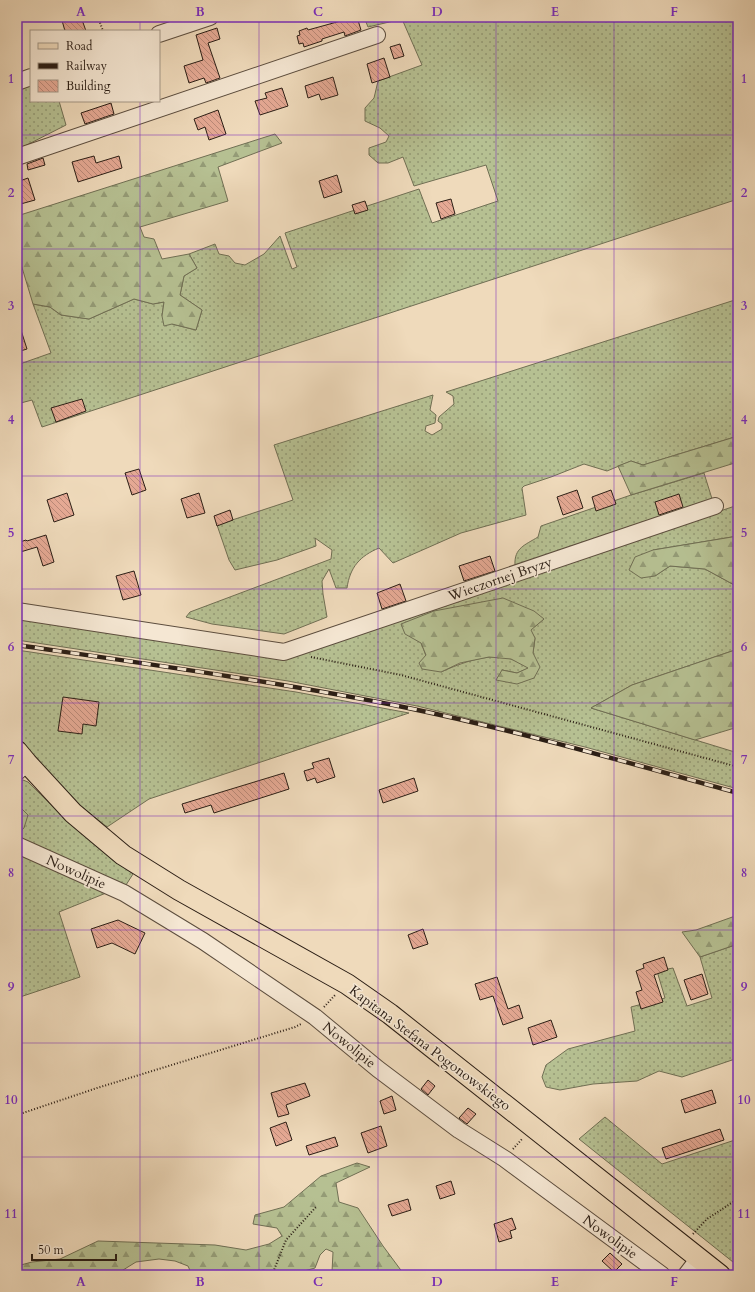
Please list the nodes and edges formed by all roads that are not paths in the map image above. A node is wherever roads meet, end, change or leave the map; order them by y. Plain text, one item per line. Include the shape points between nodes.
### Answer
1 (210, 17) edge
2 (160, 34) edge
3 (377, 35) dead end
4 (30, 77) edge
5 (17, 82) edge
6 (17, 157) edge
7 (715, 506) dead end
8 (17, 611) edge
9 (20, 762) edge
10 (17, 845) edge
11 (699, 1258) junction
12 (662, 1275) edge
13 (686, 1275) edge
14 (720, 1275) edge

1 - 2 street
3 - 6 street
4 - 5 street
7 - 8 street, Wieczornej Bryzy via 284,652
9 - 11 main road, Kapitana Stefana Pogonowskiego via 123,855 179,890 347,984 390,1014
10 - 12 street, Nowolipie via 124,893 203,942 315,1017 453,1126 505,1159
11 - 13 street
11 - 14 main road, Kapitana Stefana Pogonowskiego

